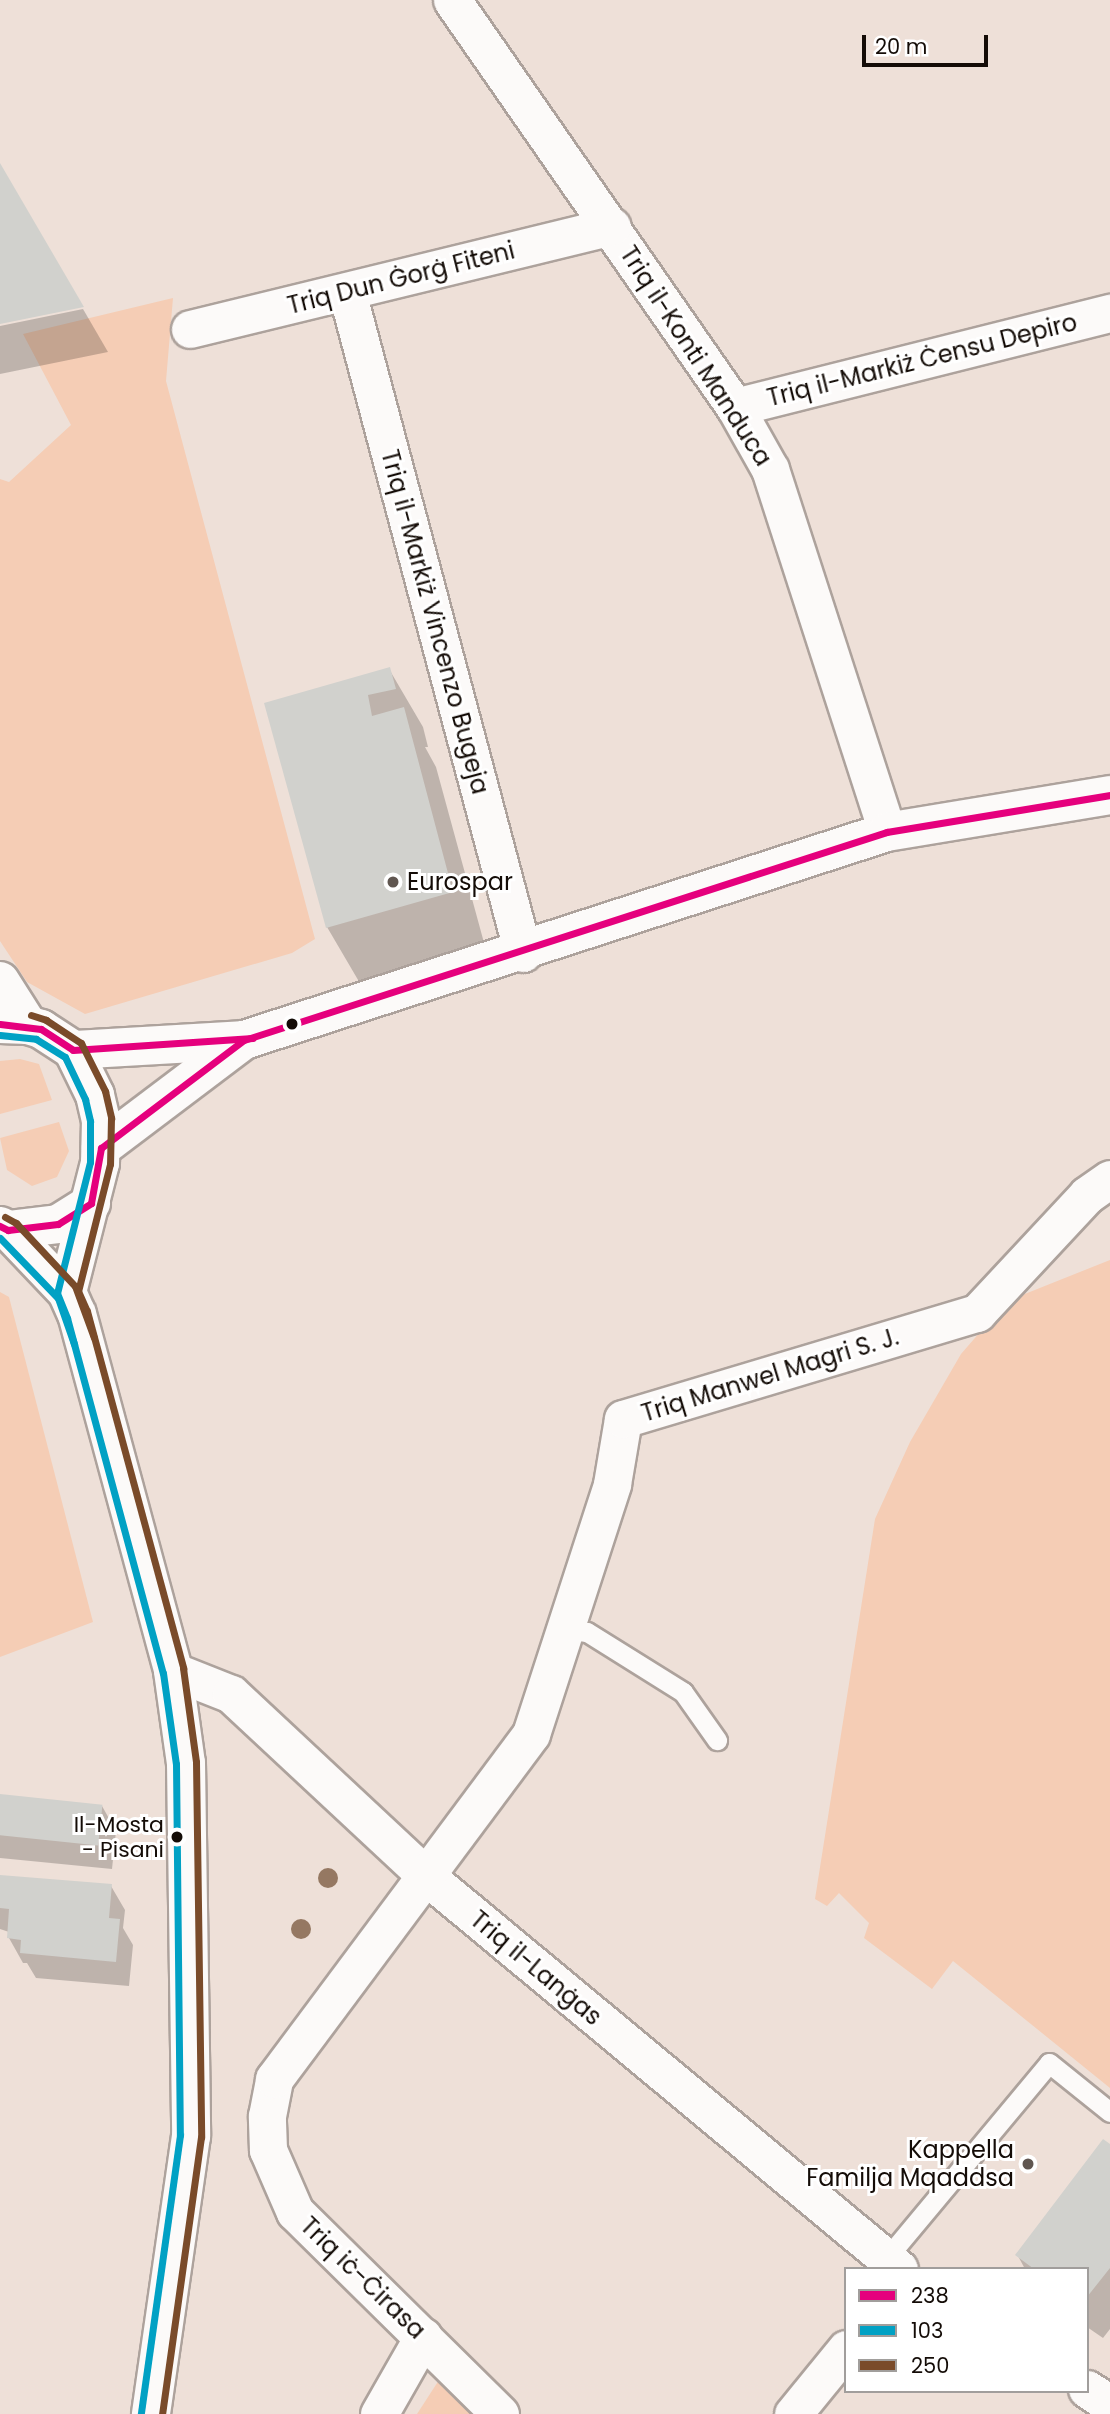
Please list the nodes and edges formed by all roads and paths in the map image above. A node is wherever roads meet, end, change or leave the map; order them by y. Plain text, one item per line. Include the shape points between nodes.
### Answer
1 (452, 0) edge
2 (612, 226) junction
3 (347, 292) junction
4 (1110, 313) edge
5 (190, 329) dead end
6 (735, 407) junction
7 (1110, 795) edge
8 (887, 832) junction
9 (523, 953) junction
10 (0, 981) edge
11 (14, 1024) edge
12 (244, 1040) junction
13 (73, 1051) junction
14 (102, 1148) junction
15 (1102, 1197) edge
16 (91, 1203) junction
17 (4, 1228) edge
18 (67, 1292) junction
19 (565, 1629) junction
20 (173, 1671) junction
21 (717, 1740) dead end
22 (426, 1876) junction
23 (1110, 2112) edge
24 (888, 2266) edge
25 (423, 2337) junction
26 (844, 2351) edge
27 (1089, 2390) edge
28 (1110, 2404) edge
29 (151, 2414) edge
30 (379, 2414) edge
31 (500, 2414) edge
32 (793, 2414) edge

1 - 2 street, Triq il-Konti Manduca
2 - 3 street, Triq Dun Ġorġ Fiteni
2 - 6 street, Triq il-Konti Manduca
3 - 5 street, Triq Dun Ġorġ Fiteni
3 - 9 street, Triq il-Markiż Vincenzo Bugeja
4 - 6 street, Triq il-Markiż Ċensu Depiro
6 - 8 street, Triq il-Konti Manduca via 770,469
7 - 8 street
8 - 9 street
9 - 12 street
10 - 11 street
11 - 13 street
12 - 13 street
12 - 14 street
13 - 14 street via 95,1095
14 - 16 street
15 - 19 street, Triq Manwel Magri S. J. via 977,1313 624,1419 611,1484
16 - 17 street via 58,1224
16 - 18 street
17 - 18 street
18 - 20 street via 77,1314
19 - 21 lane via 587,1632 683,1692
19 - 22 street, Triq Manwel Magri S. J. via 531,1734
20 - 22 street, Triq il-Lanġas via 232,1694
20 - 29 street via 186,1763 191,2136
22 - 24 street, Triq il-Lanġas
22 - 25 street, Triq iċ-Ċirasa via 274,2080 267,2116 268,2150 295,2212
23 - 24 lane via 1049,2063
25 - 30 street
25 - 31 street, Triq iċ-Ċirasa
26 - 32 street
27 - 28 street

